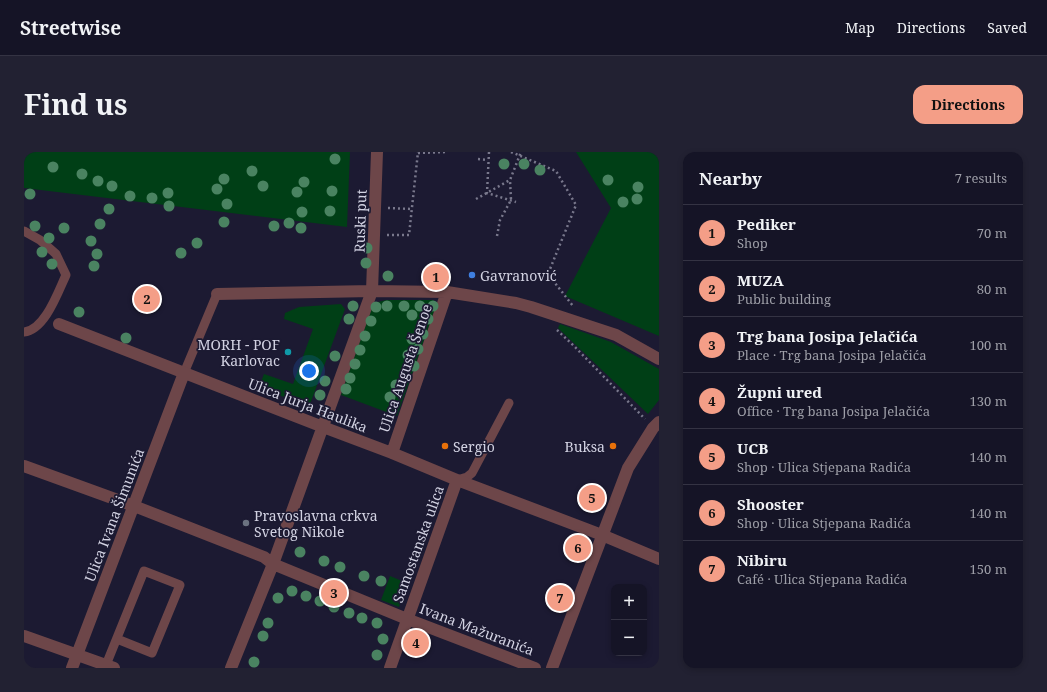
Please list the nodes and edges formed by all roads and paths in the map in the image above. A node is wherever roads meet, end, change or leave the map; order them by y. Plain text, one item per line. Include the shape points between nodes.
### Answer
1 (377, 152) edge
2 (418, 152) edge
3 (447, 152) edge
4 (489, 152) edge
5 (511, 152) edge
6 (521, 152) edge
7 (519, 155) junction
8 (478, 159) dead end
9 (488, 160) junction
10 (510, 180) junction
11 (487, 193) junction
12 (476, 199) dead end
13 (511, 200) junction
14 (516, 202) dead end
15 (375, 207) junction
16 (412, 209) junction
17 (24, 231) edge
18 (374, 235) junction
19 (497, 236) dead end
20 (372, 291) junction
21 (447, 292) junction
22 (217, 294) joint
23 (575, 308) dead end
24 (46, 317) junction
25 (58, 324) joint
26 (553, 327) dead end
27 (24, 332) edge
28 (659, 359) edge
29 (184, 373) junction
30 (509, 403) dead end
31 (656, 425) edge
32 (323, 427) junction
33 (392, 453) junction
34 (24, 466) edge
35 (457, 480) junction
36 (134, 506) junction
37 (602, 535) junction
38 (659, 559) edge
39 (273, 564) junction
40 (407, 619) junction
41 (24, 636) edge
42 (117, 639) junction
43 (77, 654) junction
44 (110, 667) edge
45 (72, 668) edge
46 (231, 668) edge
47 (390, 668) edge
48 (535, 668) edge
49 (552, 668) edge

1 - 15 street, Ruski put
2 - 3 path
2 - 16 path
4 - 9 path
5 - 7 path
6 - 7 path
7 - 10 path
7 - 23 path via 556,171 576,205 548,274
8 - 9 path
9 - 11 path
10 - 11 path
10 - 13 path
11 - 12 path
11 - 13 path
13 - 14 path
13 - 19 path via 500,220
15 - 16 path
15 - 18 street, Ruski put
16 - 18 path via 409,235
17 - 24 lane via 40,240 56,254 66,275
18 - 20 street, Ruski put
20 - 21 street
20 - 22 street
20 - 32 street, Ruski put
21 - 28 street via 531,307 616,335
21 - 33 street, Ulica Augusta Šenoe
22 - 29 lane
24 - 25 lane
24 - 27 lane via 30,331
25 - 29 street, Ulica Jurja Haulika
26 - 31 path
29 - 32 street, Ulica Jurja Haulika
29 - 36 street, Ulica Ivana Šimunića
30 - 35 lane via 472,473
31 - 37 street via 628,468
32 - 33 street, Ulica Jurja Haulika
32 - 39 street, Ruski put
33 - 35 street, Ulica Jurja Haulika
34 - 36 street, Ivana Mažuranića
35 - 37 street, Ulica Jurja Haulika
35 - 40 street, Samostanska ulica
36 - 39 street, Ivana Mažuranića via 264,557
36 - 43 street, Ulica Ivana Šimunića
37 - 38 street, Ulica Jurja Haulika
37 - 49 street
39 - 40 street, Ivana Mažuranića
39 - 46 street, Ruski put
40 - 47 street, Samostanska ulica
40 - 48 street, Ivana Mažuranića
41 - 43 street
42 - 42 lane via 144,571 180,585 152,653
42 - 44 lane
43 - 44 street
43 - 45 street, Ulica Ivana Šimunića

